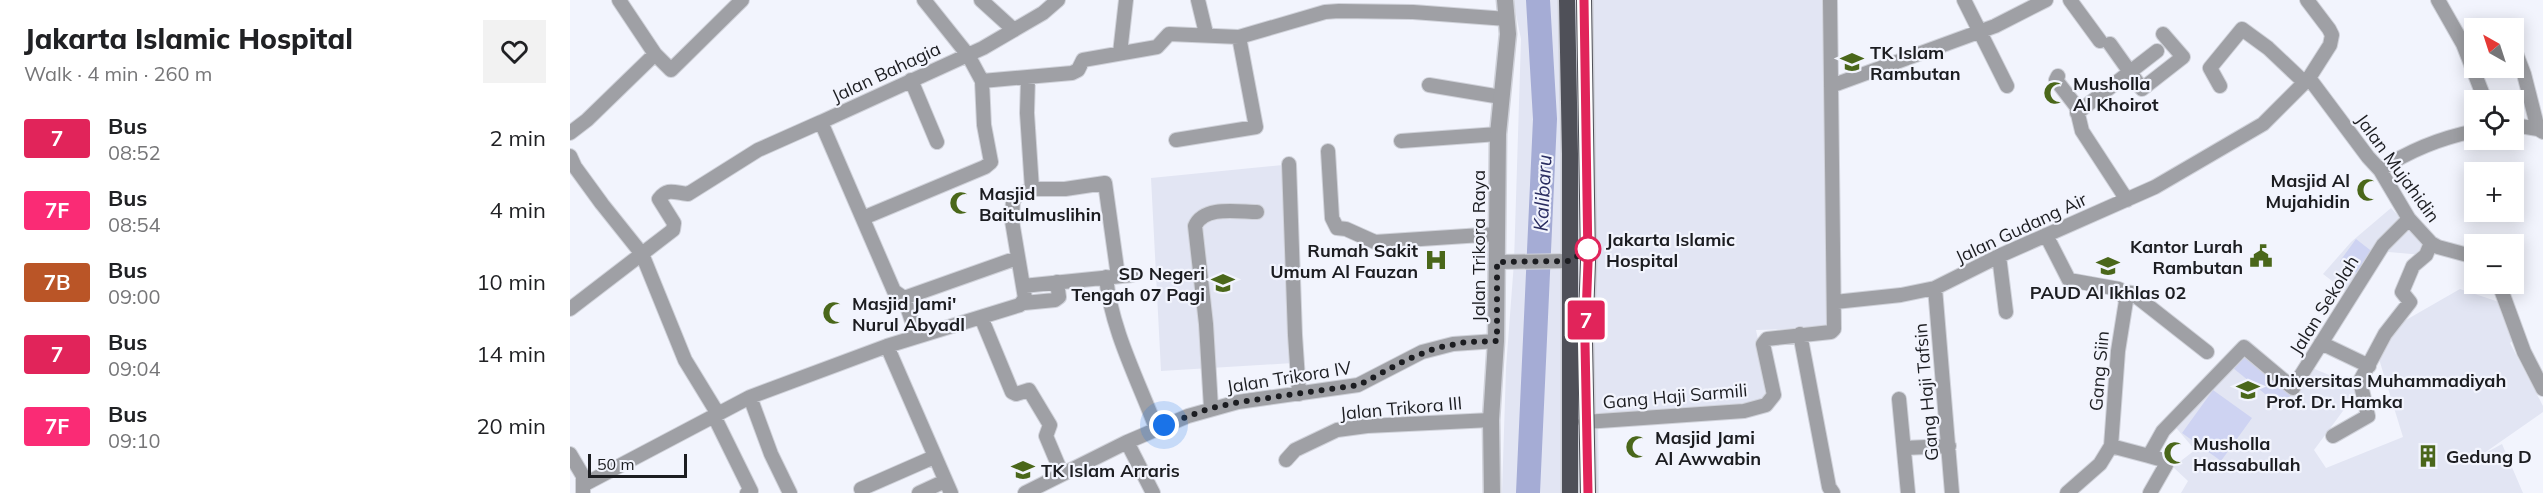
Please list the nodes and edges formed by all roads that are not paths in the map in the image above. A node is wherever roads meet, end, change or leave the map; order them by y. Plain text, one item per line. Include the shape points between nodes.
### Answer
1 (619, 0) edge
2 (742, 0) edge
3 (924, 0) edge
4 (981, 0) edge
5 (1058, 0) edge
6 (1126, 0) edge
7 (1198, 0) edge
8 (1505, 0) edge
9 (1567, 0) edge
10 (1584, 0) edge
11 (1830, 0) edge
12 (1964, 0) edge
13 (2046, 0) edge
14 (2070, 0) edge
15 (2438, 0) edge
16 (2314, 3) edge
17 (1507, 19) junction
18 (1205, 29) dead end
19 (1014, 30) junction
20 (1979, 33) junction
21 (2163, 34) dead end
22 (1239, 37) junction
23 (2157, 51) dead end
24 (1120, 53) junction
25 (655, 54) junction
26 (968, 55) junction
27 (2130, 72) junction
28 (2524, 74) edge
29 (2058, 76) dead end
30 (1028, 78) junction
31 (910, 80) junction
32 (2306, 80) junction
33 (982, 81) junction
34 (1429, 85) dead end
35 (1831, 86) junction
36 (2007, 86) dead end
37 (2220, 86) dead end
38 (2481, 90) edge
39 (1501, 97) junction
40 (2077, 113) junction
41 (821, 122) junction
42 (1256, 127) junction
43 (2524, 127) edge
44 (2540, 130) edge
45 (570, 133) edge
46 (1498, 134) junction
47 (2464, 134) edge
48 (1176, 140) dead end
49 (1261, 141) dead end
50 (1401, 141) dead end
51 (938, 142) dead end
52 (1328, 151) dead end
53 (570, 156) edge
54 (1289, 164) dead end
55 (2380, 170) junction
56 (1032, 189) junction
57 (2127, 200) junction
58 (1257, 212) dead end
59 (863, 218) junction
60 (2409, 219) junction
61 (1497, 234) junction
62 (2046, 235) junction
63 (2431, 243) junction
64 (642, 254) junction
65 (2464, 254) edge
66 (1999, 256) junction
67 (1017, 258) junction
68 (1563, 261) junction
69 (1505, 262) junction
70 (1119, 276) junction
71 (1057, 282) junction
72 (1023, 286) junction
73 (1935, 288) junction
74 (2122, 292) junction
75 (2503, 294) edge
76 (904, 298) junction
77 (1834, 302) junction
78 (1022, 304) junction
79 (570, 309) edge
80 (2006, 312) dead end
81 (981, 317) junction
82 (1800, 334) junction
83 (916, 336) junction
84 (1497, 341) junction
85 (2321, 343) junction
86 (887, 346) junction
87 (2207, 352) dead end
88 (2369, 366) junction
89 (2542, 384) edge
90 (1299, 394) junction
91 (750, 397) junction
92 (1899, 399) dead end
93 (1211, 408) junction
94 (716, 415) junction
95 (1491, 420) junction
96 (1585, 422) junction
97 (1156, 428) junction
98 (2333, 436) dead end
99 (1127, 442) junction
100 (1948, 446) junction
101 (2111, 446) junction
102 (1904, 447) junction
103 (570, 454) edge
104 (2149, 456) junction
105 (934, 457) junction
106 (1286, 460) dead end
107 (1062, 474) junction
108 (948, 487) edge
109 (584, 488) edge
110 (861, 489) dead end
111 (747, 493) edge
112 (790, 493) edge
113 (919, 493) edge
114 (1026, 493) edge
115 (1153, 493) edge
116 (1492, 493) edge
117 (1570, 493) edge
118 (1588, 493) edge
119 (1833, 493) edge
120 (1908, 493) edge
121 (1952, 493) edge
122 (2067, 493) edge
123 (2151, 493) edge

1 - 25 street
2 - 25 street via 674,70 668,69
3 - 26 street
4 - 19 street
5 - 19 street, Jalan Bahagia
6 - 24 street
7 - 18 street
8 - 17 street, Jalan Trikora Raya
9 - 68 highway
10 - 96 highway via 1588,262
11 - 35 street
12 - 20 street
13 - 20 street
14 - 27 street
15 - 38 street via 2463,44
16 - 32 street, Jalan Gudang Air via 2332,35 2325,56
17 - 22 street via 1339,11
17 - 39 street, Jalan Trikora Raya
19 - 26 street, Jalan Bahagia
20 - 35 street
20 - 36 street
21 - 27 street via 2183,57 2142,89
22 - 24 street via 1169,34 1157,47
22 - 42 street
23 - 27 street
24 - 30 street via 1083,60 1072,73
25 - 45 street
26 - 31 street, Jalan Bahagia
26 - 33 street
27 - 40 street
28 - 44 street
29 - 40 street via 2056,80
30 - 33 street
30 - 56 street
31 - 41 street, Jalan Bahagia
31 - 51 street
32 - 37 street, Jalan Mujahidin via 2242,29 2210,68
32 - 55 street, Jalan Mujahidin
32 - 57 street, Jalan Gudang Air via 2263,124
33 - 59 street via 990,164
34 - 39 street
35 - 77 street
39 - 46 street, Jalan Trikora Raya
40 - 57 street via 2082,131
41 - 59 street
41 - 64 street, Jalan Bahagia via 758,150 688,194 671,190 666,193 660,199 674,228
42 - 48 street
42 - 49 street
43 - 44 street
46 - 50 street
46 - 61 street, Jalan Trikora Raya
47 - 55 street via 2428,143
52 - 61 street via 1332,218 1337,228 1375,242
53 - 64 street
54 - 90 street
55 - 60 street, Jalan Mujahidin
56 - 67 street via 1018,195 1011,205
56 - 70 street via 1105,183
57 - 62 street, Jalan Gudang Air
58 - 93 street via 1205,213 1195,226
59 - 76 street via 894,291
60 - 63 street, Jalan Mujahidin
60 - 85 street, Jalan Sekolah via 2383,245
61 - 69 street, Jalan Trikora Raya
62 - 66 street, Jalan Gudang Air
62 - 74 street via 2068,278
63 - 65 street, Jalan Mujahidin
63 - 88 street via 2426,255 2413,266 2402,292 2410,302 2385,334
64 - 79 street
64 - 94 street via 685,360
66 - 73 street, Jalan Gudang Air
66 - 80 street
67 - 72 street
67 - 76 street
68 - 69 street
68 - 117 highway
69 - 84 street, Jalan Trikora Raya
70 - 71 street
70 - 97 street via 1108,297
71 - 72 street
71 - 78 street via 1059,297
72 - 78 street
73 - 77 street, Jalan Gudang Air
73 - 100 street, Gang Haji Tafsin
74 - 87 street via 2132,293
74 - 101 street, Gang Siin via 2126,300
75 - 89 street via 2524,352
76 - 83 street
77 - 82 street via 1831,332
78 - 81 street
81 - 83 street
81 - 107 street via 1012,392 1029,390 1050,425 1046,436
82 - 96 street, Gang Haji Sarmili via 1768,338 1764,344 1774,395 1766,405 1744,411
82 - 119 street
83 - 86 street
84 - 90 street, Jalan Trikora IV via 1436,348 1359,385
84 - 95 street, Jalan Trikora Raya
85 - 88 street
85 - 104 street, Jalan Sekolah via 2293,388 2244,347 2163,431
86 - 91 street
86 - 105 street
88 - 98 street via 2360,381 2368,416
90 - 93 street, Jalan Trikora IV
91 - 94 street
91 - 112 street
92 - 102 street
93 - 97 street, Jalan Trikora IV
94 - 109 street
94 - 111 street via 751,491
95 - 106 street, Jalan Trikora III via 1337,430 1295,450
95 - 116 street, Jalan Trikora Raya
96 - 118 highway
97 - 99 street, Jalan Trikora IV
99 - 107 street, Jalan Trikora IV
99 - 115 street
100 - 102 street
100 - 121 street, Gang Haji Tafsin
101 - 104 street
101 - 122 street via 2100,464
102 - 120 street
103 - 109 street
104 - 123 street via 2163,460 2166,465
105 - 108 street
105 - 110 street
107 - 114 street, Jalan Trikora IV
108 - 113 street

